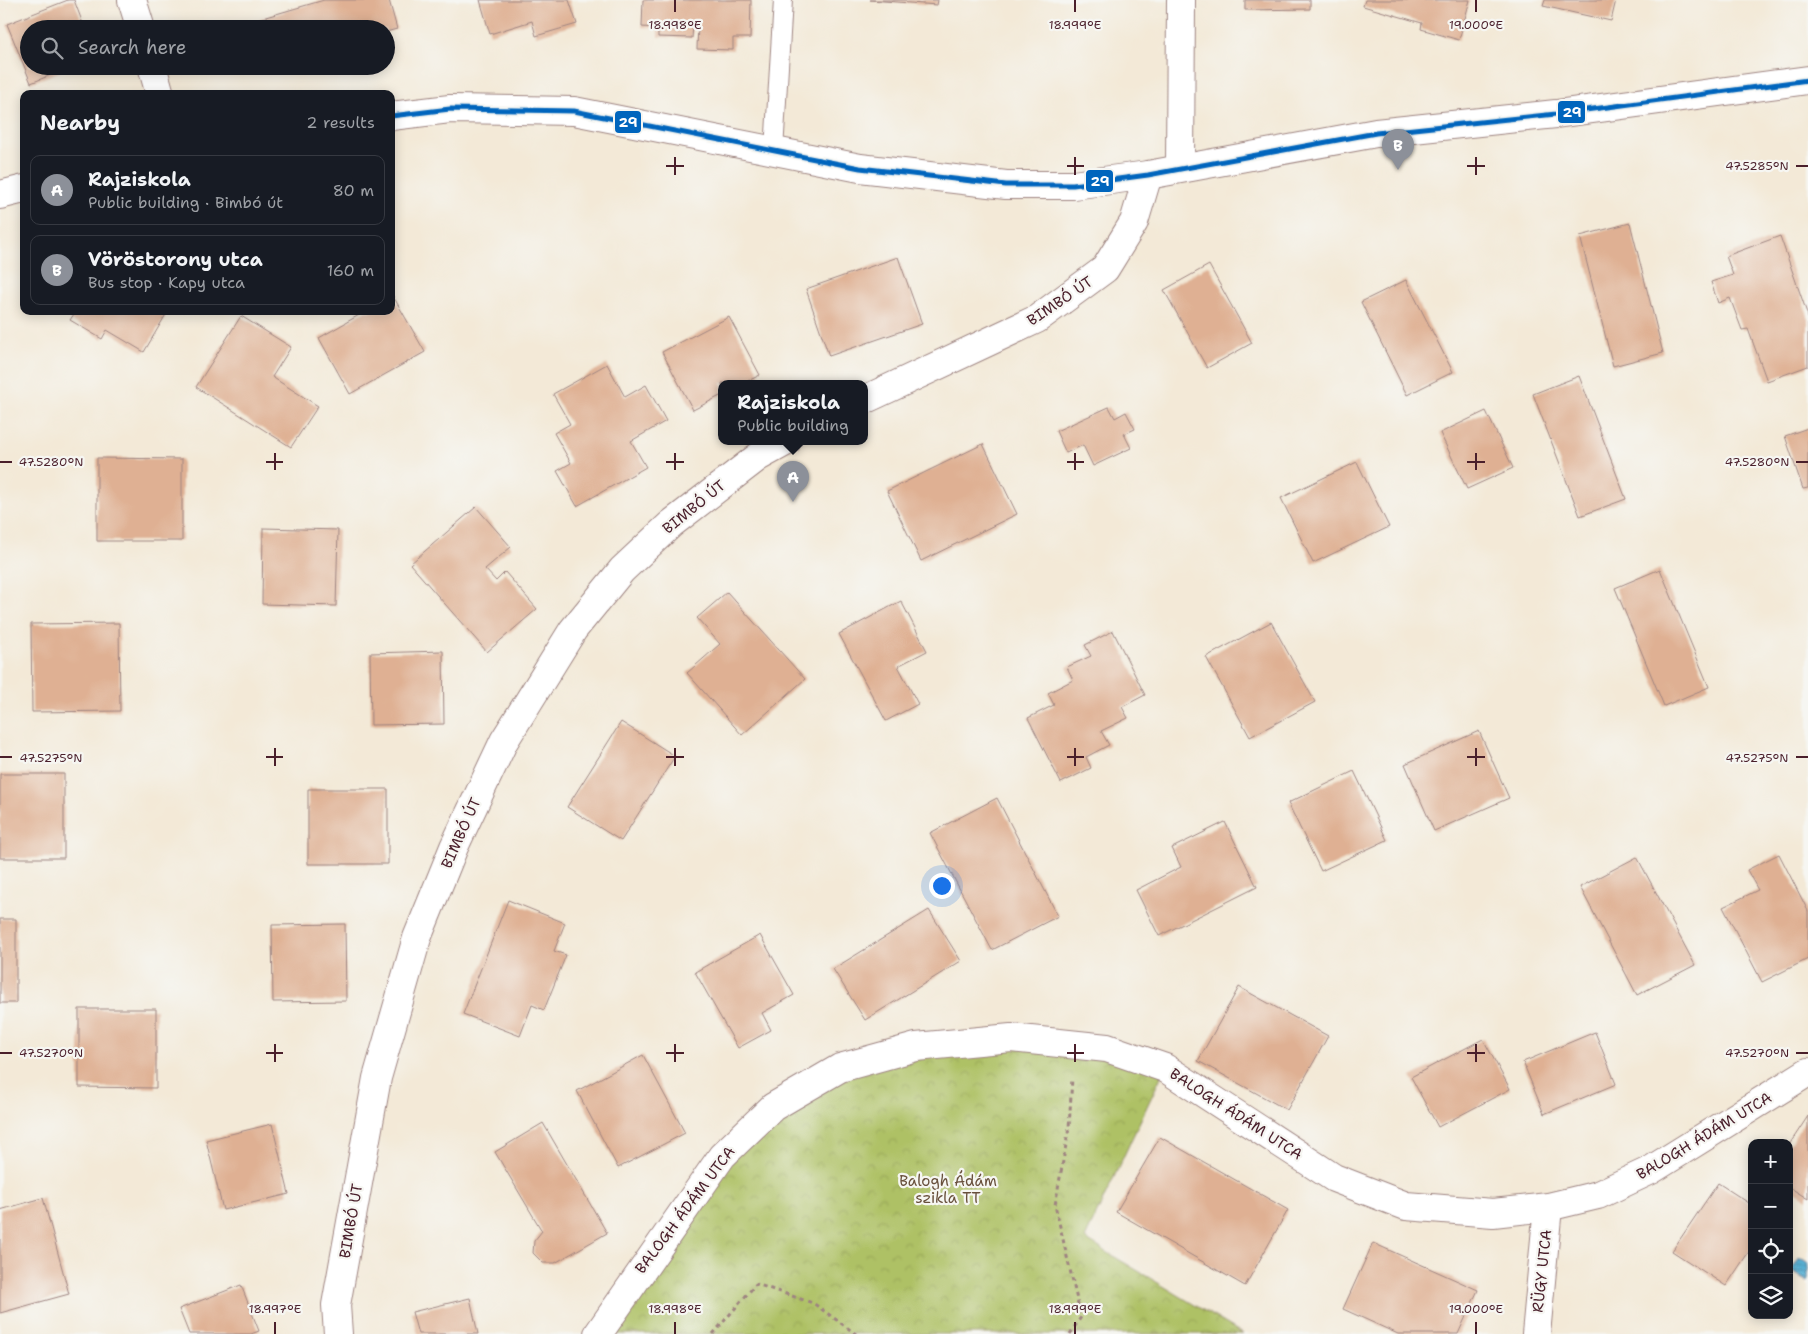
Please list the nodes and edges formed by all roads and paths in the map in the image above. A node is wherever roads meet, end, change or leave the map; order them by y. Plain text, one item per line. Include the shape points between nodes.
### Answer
1 (132, 0) edge
2 (783, 0) edge
3 (1181, 0) edge
4 (138, 20) edge
5 (155, 75) edge
6 (1808, 80) edge
7 (159, 90) edge
8 (395, 116) edge
9 (774, 151) junction
10 (1180, 168) junction
11 (1148, 176) junction
12 (20, 190) edge
13 (0, 195) edge
14 (868, 398) edge
15 (780, 445) edge
16 (1108, 1048) junction
17 (1808, 1072) edge
18 (1548, 1207) junction
19 (338, 1334) edge
20 (598, 1334) edge
21 (713, 1334) edge
22 (856, 1334) edge
23 (1070, 1334) edge
24 (1536, 1334) edge

1 - 4 street
2 - 9 lane
3 - 10 street
5 - 7 street
6 - 10 street via 1376,134
8 - 9 street via 450,109 574,111
9 - 11 street via 860,168 1006,185 1074,185
10 - 11 street
11 - 14 street, BIMBÓ ÚT via 1134,222 1105,270 1037,319
12 - 13 street
15 - 19 street, BIMBÓ ÚT via 758,457 671,524 622,570 573,630 504,741 454,847 417,938 377,1078 336,1305
16 - 18 street, BALOGH ÁDÁM UTCA via 1165,1068 1334,1178 1406,1206 1493,1213
16 - 20 street, BALOGH ÁDÁM UTCA via 1011,1038 916,1047 840,1068 773,1107 722,1156
16 - 23 path via 1072,1073 1069,1128 1055,1205 1081,1317
17 - 18 street, BALOGH ÁDÁM UTCA via 1651,1170 1598,1195
18 - 24 street, RÜGY UTCA
21 - 22 path via 756,1284 813,1304

